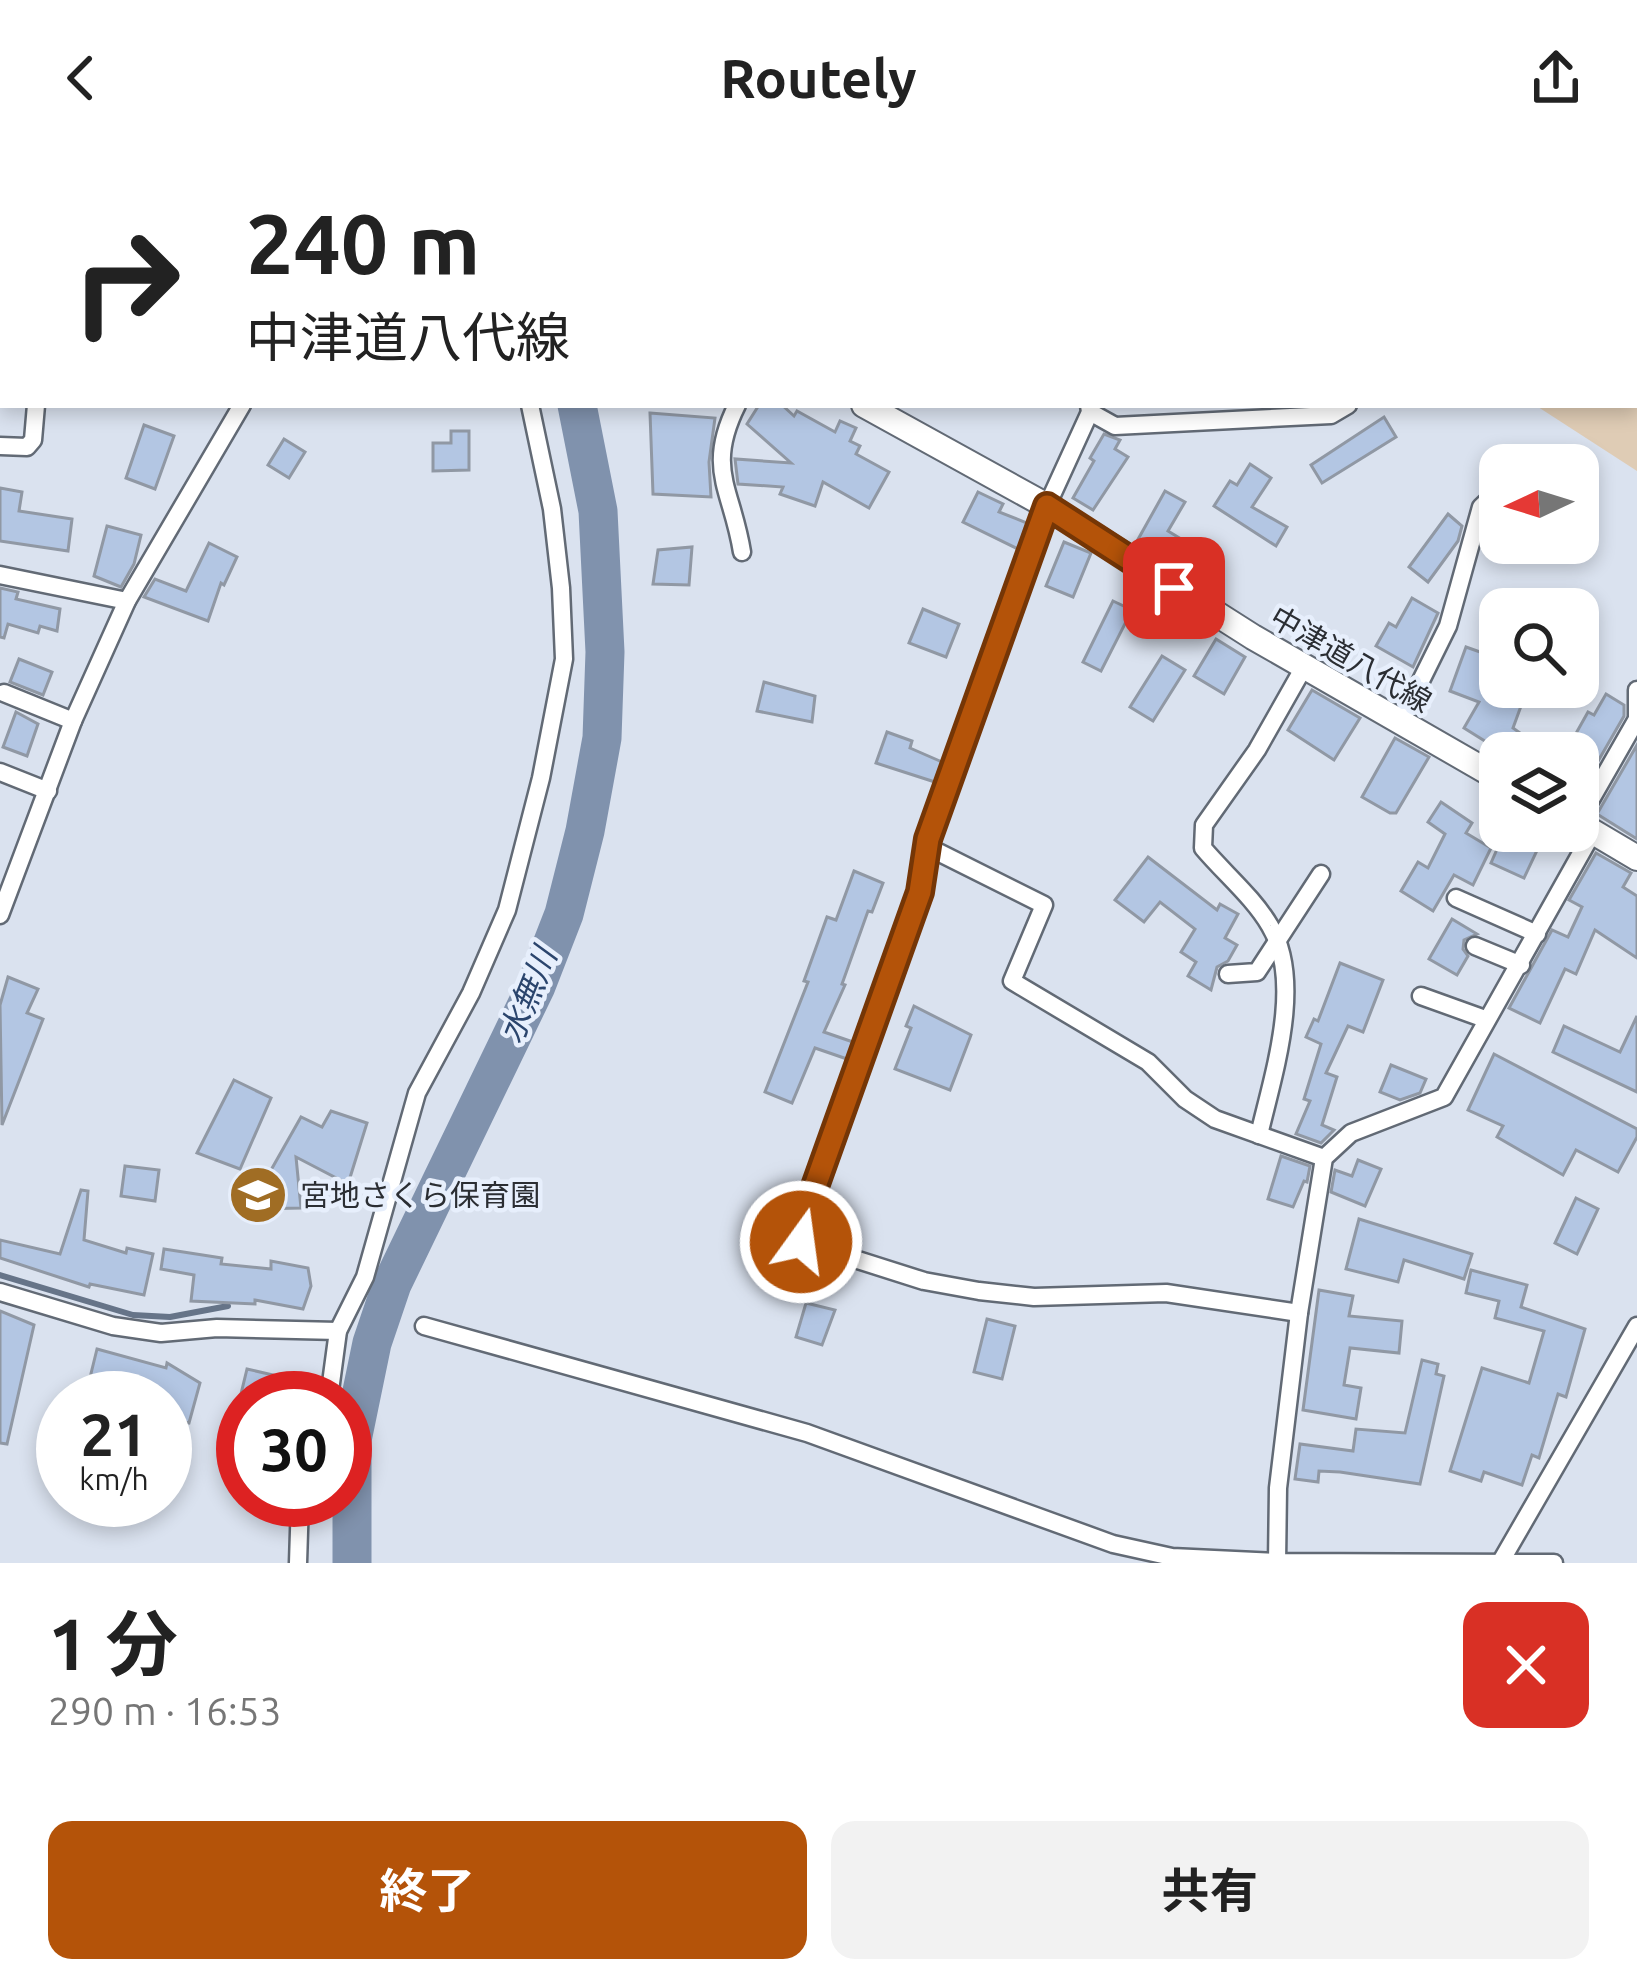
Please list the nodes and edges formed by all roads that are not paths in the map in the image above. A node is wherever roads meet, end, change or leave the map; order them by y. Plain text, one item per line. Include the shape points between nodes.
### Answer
1 (36, 408) edge
2 (240, 408) edge
3 (531, 408) edge
4 (736, 408) edge
5 (869, 408) edge
6 (1343, 408) edge
7 (1090, 409) edge
8 (0, 446) edge
9 (1047, 506) junction
10 (1479, 514) edge
11 (742, 552) dead end
12 (0, 575) edge
13 (127, 601) junction
14 (1304, 667) junction
15 (1637, 690) edge
16 (4, 693) dead end
17 (74, 721) junction
18 (1400, 722) junction
19 (1479, 767) edge
20 (0, 772) edge
21 (48, 791) junction
22 (1599, 794) edge
23 (1599, 835) edge
24 (928, 848) junction
25 (1572, 852) edge
26 (1637, 858) edge
27 (1321, 874) dead end
28 (1456, 898) dead end
29 (0, 915) edge
30 (1537, 934) junction
31 (1277, 943) junction
32 (1475, 946) dead end
33 (1521, 965) junction
34 (1228, 974) dead end
35 (1421, 996) dead end
36 (1485, 1019) junction
37 (1259, 1135) junction
38 (1324, 1159) junction
39 (0, 1292) edge
40 (1299, 1313) junction
41 (424, 1326) dead end
42 (1637, 1326) edge
43 (338, 1331) junction
44 (333, 1371) edge
45 (299, 1527) edge
46 (1277, 1562) edge
47 (1501, 1562) edge
48 (298, 1563) edge
49 (1554, 1563) edge

1 - 8 street via 27,448
2 - 13 street
3 - 43 street via 552,508 564,659 541,778 507,910 417,1093 365,1277
4 - 11 street via 719,462
5 - 9 main road, 中津道八代線
6 - 7 street via 1331,415 1115,426
7 - 9 street
9 - 14 main road, 中津道八代線
9 - 24 street
10 - 18 street via 1448,626
12 - 13 street
13 - 17 street
14 - 18 main road, 中津道八代線
14 - 31 street via 1204,825 1203,848
15 - 22 street via 1637,719
16 - 17 street
17 - 21 street
18 - 19 main road, 中津道八代線
20 - 21 street
21 - 29 street
23 - 26 main road
24 - 37 street via 1043,905 1012,981 1148,1062 1215,1119
24 - 40 street via 801,1242 979,1291 1166,1293
25 - 30 street
27 - 31 street
28 - 30 street
30 - 33 street
31 - 34 street via 1257,972
31 - 37 street via 1285,962 1282,1037
32 - 33 street
33 - 36 street
35 - 36 street
36 - 38 street via 1444,1097 1352,1133
37 - 38 street
38 - 40 street
39 - 43 street via 160,1333
40 - 46 street
41 - 46 street via 807,1433 1113,1544 1172,1557
42 - 47 street
43 - 44 street
45 - 48 street
46 - 47 street
47 - 49 street

